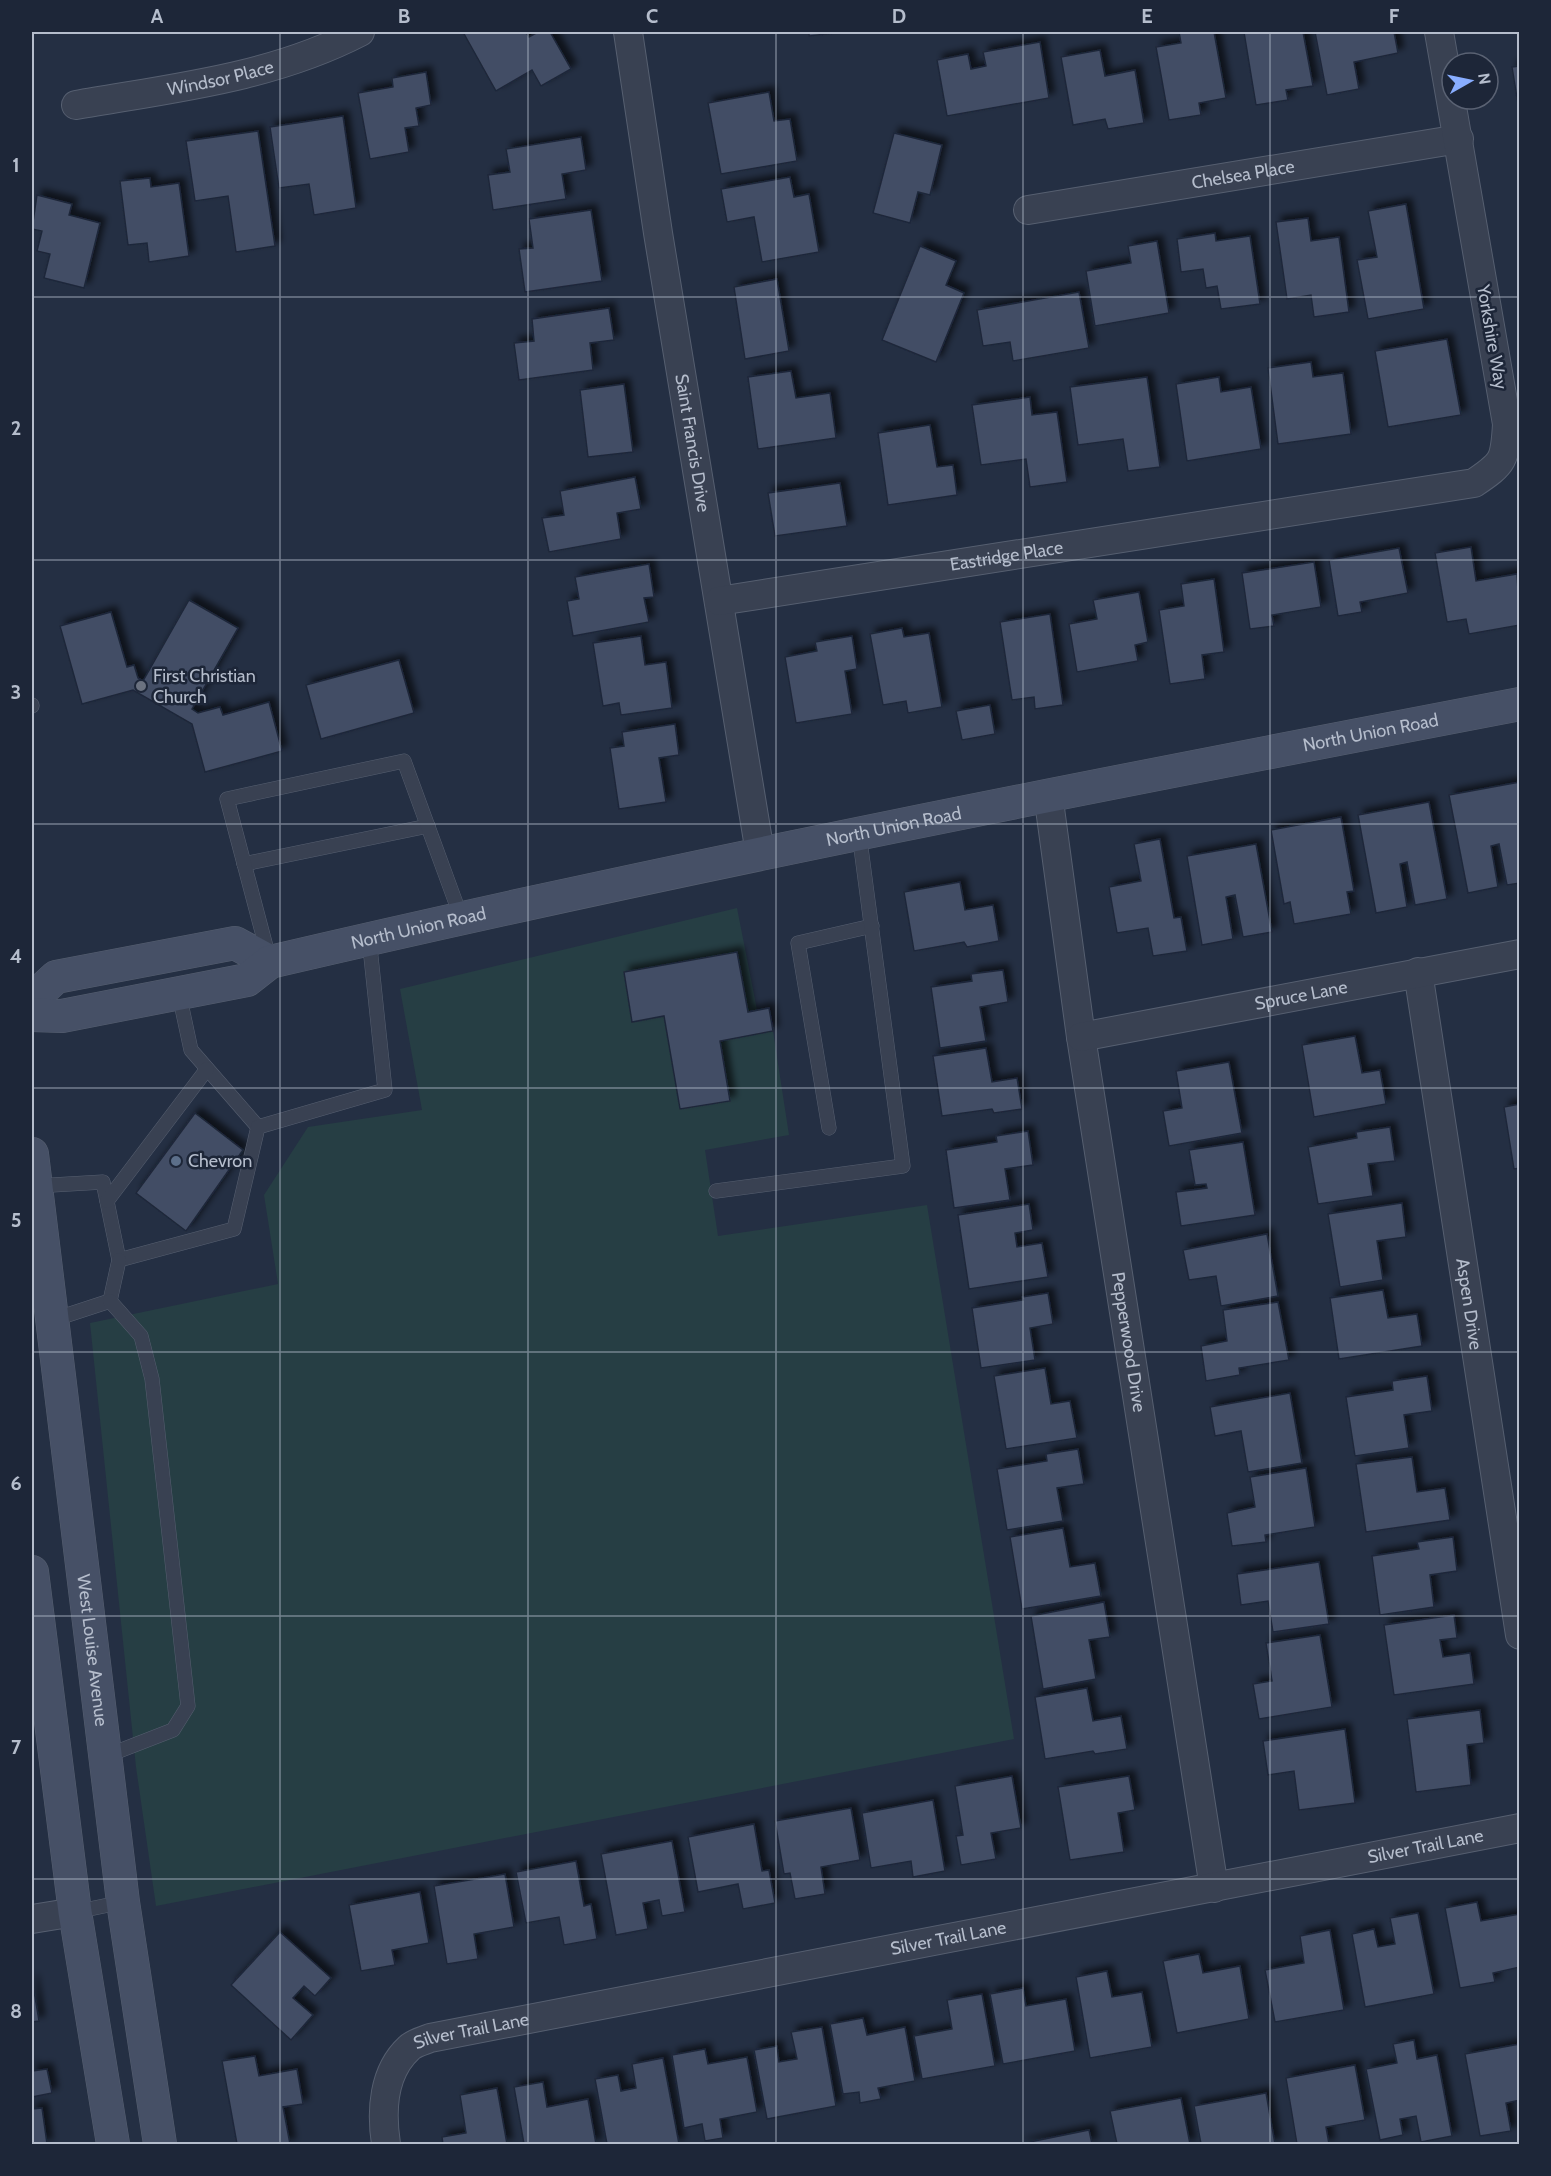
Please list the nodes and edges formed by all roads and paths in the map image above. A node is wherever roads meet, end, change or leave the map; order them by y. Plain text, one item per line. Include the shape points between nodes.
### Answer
1 (360, 32) edge
2 (628, 32) edge
3 (1439, 32) edge
4 (76, 105) dead end
5 (1459, 139) junction
6 (1028, 210) dead end
7 (1293, 511) joint
8 (719, 601) junction
9 (1520, 704) edge
10 (1048, 794) junction
11 (428, 826) junction
12 (860, 833) junction
13 (760, 853) junction
14 (244, 864) junction
15 (461, 917) junction
16 (872, 926) junction
17 (369, 938) junction
18 (1520, 954) edge
19 (270, 962) junction
20 (1418, 972) junction
21 (179, 994) junction
22 (32, 999) edge
23 (32, 1015) edge
24 (1081, 1037) junction
25 (207, 1069) junction
26 (258, 1128) junction
27 (829, 1128) dead end
28 (32, 1154) edge
29 (35, 1186) junction
30 (716, 1191) dead end
31 (108, 1201) junction
32 (119, 1260) junction
33 (110, 1301) junction
34 (52, 1320) junction
35 (32, 1572) edge
36 (1520, 1635) edge
37 (105, 1756) junction
38 (1520, 1828) edge
39 (1214, 1888) junction
40 (123, 1902) junction
41 (75, 1912) junction
42 (32, 1919) edge
43 (113, 2145) edge
44 (160, 2145) edge
45 (386, 2145) edge

1 - 4 street, Windsor Place via 293,62 230,78
2 - 8 street, Saint Francis Drive
3 - 5 street, Yorkshire Way
5 - 6 street, Chelsea Place
5 - 7 street, Yorkshire Way via 1507,424 1505,456 1474,483
7 - 8 street, Eastridge Place
8 - 13 street, Saint Francis Drive
9 - 10 street, North Union Road
10 - 12 street, North Union Road
10 - 24 street, Pepperwood Drive
11 - 14 lane
11 - 14 lane via 404,762 393,764 227,799
11 - 15 lane
12 - 13 street, North Union Road
12 - 16 lane
13 - 15 street, North Union Road
14 - 19 lane
15 - 17 street, North Union Road
16 - 27 lane via 798,943
16 - 30 lane via 903,1166
17 - 19 street, North Union Road
17 - 26 lane via 385,1090
18 - 20 street, Spruce Lane
19 - 21 street, North Union Road via 247,980
19 - 22 street via 236,943 56,977
20 - 24 street, Spruce Lane
20 - 36 street, Aspen Drive
21 - 23 street, North Union Road via 62,1016
21 - 25 lane via 191,1050
24 - 39 street, Pepperwood Drive
25 - 26 lane
25 - 31 lane
26 - 32 lane via 234,1229
28 - 29 street, West Louise Avenue
29 - 31 lane via 104,1182
29 - 34 street, West Louise Avenue
31 - 32 lane
32 - 33 lane
33 - 34 lane
33 - 37 lane via 141,1336 152,1379 188,1706 173,1730
34 - 37 street, West Louise Avenue
35 - 41 street
37 - 40 street, West Louise Avenue
38 - 39 street, Silver Trail Lane
39 - 45 street, Silver Trail Lane via 430,2038 410,2046 391,2070 383,2109
40 - 41 lane
40 - 44 street, West Louise Avenue
41 - 42 street
41 - 43 street

